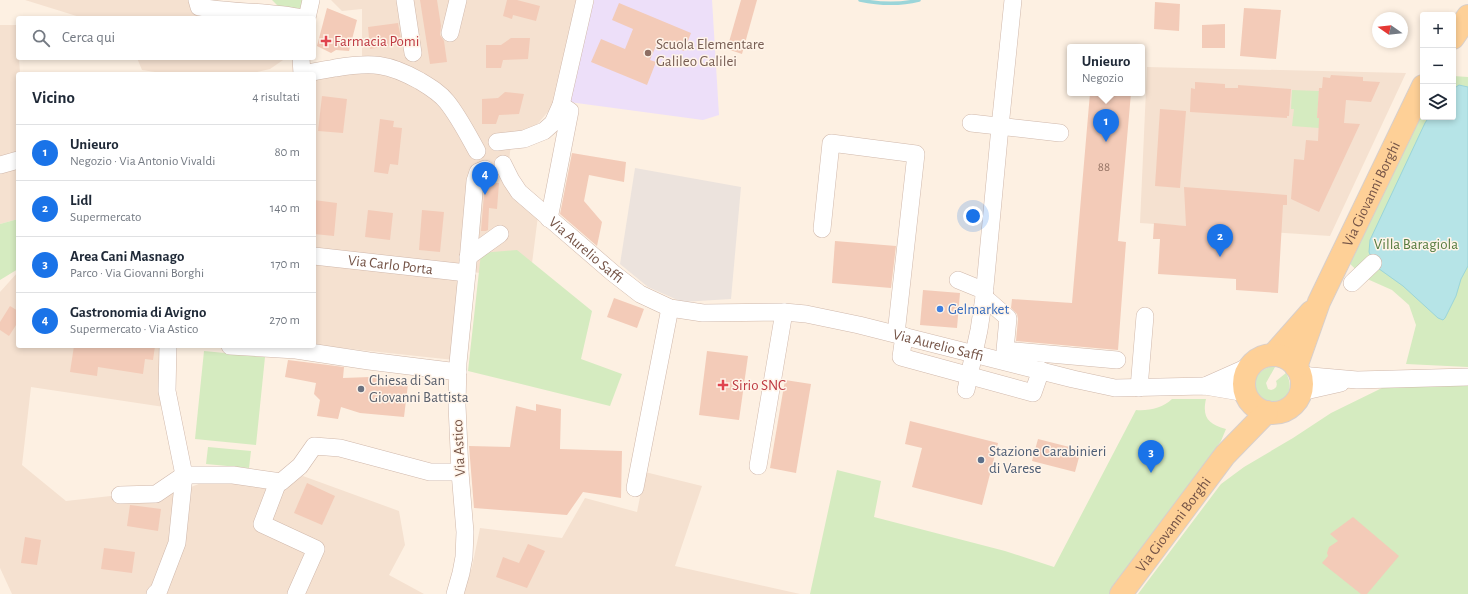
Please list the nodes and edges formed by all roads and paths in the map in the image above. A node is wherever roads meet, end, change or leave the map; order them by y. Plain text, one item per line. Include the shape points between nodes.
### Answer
1 (197, 0) edge
2 (266, 0) edge
3 (311, 0) edge
4 (405, 0) edge
5 (458, 0) edge
6 (585, 0) edge
7 (1013, 0) edge
8 (216, 5) edge
9 (279, 14) junction
10 (290, 16) edge
11 (307, 16) edge
12 (1468, 16) edge
13 (450, 33) dead end
14 (1456, 34) edge
15 (413, 53) dead end
16 (301, 60) edge
17 (302, 72) edge
18 (313, 72) edge
19 (1420, 93) edge
20 (561, 104) junction
21 (971, 123) dead end
22 (1000, 127) junction
23 (1060, 133) dead end
24 (489, 159) junction
25 (16, 161) edge
26 (0, 166) edge
27 (549, 219) junction
28 (822, 229) dead end
29 (500, 234) dead end
30 (316, 256) edge
31 (1373, 263) dead end
32 (468, 265) junction
33 (958, 280) dead end
34 (1344, 280) junction
35 (984, 294) junction
36 (1319, 302) junction
37 (670, 308) junction
38 (784, 312) junction
39 (1145, 316) dead end
40 (900, 335) junction
41 (168, 348) edge
42 (263, 348) edge
43 (974, 354) junction
44 (1060, 355) junction
45 (1273, 355) junction
46 (1116, 360) dead end
47 (1250, 366) junction
48 (458, 372) junction
49 (1049, 373) junction
50 (1468, 377) edge
51 (1299, 378) junction
52 (968, 383) junction
53 (1205, 386) junction
54 (1139, 388) junction
55 (1247, 396) junction
56 (1266, 412) junction
57 (1226, 455) junction
58 (758, 466) dead end
59 (460, 472) junction
60 (184, 475) junction
61 (278, 482) junction
62 (636, 488) dead end
63 (120, 495) dead end
64 (155, 594) edge
65 (296, 594) edge
66 (455, 594) edge
67 (1121, 594) edge

1 - 8 street via 199,7
2 - 9 street
3 - 11 street
4 - 15 street
5 - 13 street
6 - 20 street
7 - 22 street
8 - 9 street
9 - 10 street
12 - 14 main road
16 - 17 street
18 - 24 street via 361,64 383,66 409,75 437,92 446,101
19 - 34 main road, Via Giovanni Borghi
20 - 24 street via 556,116 544,131
20 - 27 street via 570,110
21 - 22 street
22 - 23 street
22 - 35 street
24 - 27 street, Via Aurelio Saffi via 511,180 519,192
24 - 32 street, Via Astico
25 - 26 street
27 - 37 street, Via Aurelio Saffi via 636,291
28 - 40 street via 831,143 916,154
29 - 32 street
30 - 32 street, Via Carlo Porta
31 - 34 street
32 - 48 street, Via Astico
33 - 35 street
34 - 36 main road, Via Giovanni Borghi
35 - 43 street
35 - 44 street via 1008,318 1005,350
36 - 45 main road, Via Giovanni Borghi
36 - 51 main road, Via Giovanni Borghi
37 - 38 street, Via Aurelio Saffi via 702,313
37 - 62 street
38 - 40 street, Via Aurelio Saffi via 806,314
38 - 58 street
39 - 54 street
40 - 43 street, Via Aurelio Saffi
40 - 52 street via 901,357
41 - 60 street via 167,391
42 - 48 street via 296,350
43 - 49 street, Via Aurelio Saffi
43 - 52 street
44 - 46 street
44 - 49 street
45 - 47 main road via 1257,360
45 - 51 main road via 1290,361
47 - 53 street, Via Aurelio Saffi
47 - 55 main road via 1244,384
48 - 59 street, Via Astico
49 - 52 street via 1033,393
49 - 54 street, Via Aurelio Saffi via 1103,386
50 - 51 street via 1357,380
51 - 56 main road via 1297,400 1279,412
53 - 54 street, Via Aurelio Saffi
53 - 55 street, Via Aurelio Saffi
55 - 56 main road via 1253,405
55 - 57 main road, Via Giovanni Borghi
56 - 57 main road, Via Giovanni Borghi
57 - 67 main road, Via Giovanni Borghi
59 - 61 street via 430,472 340,448 314,446 300,466
59 - 66 street, Via Astico via 465,543
60 - 61 street via 233,476
60 - 63 street via 156,494
60 - 64 street via 177,543 159,590
61 - 65 street via 262,524 316,549

